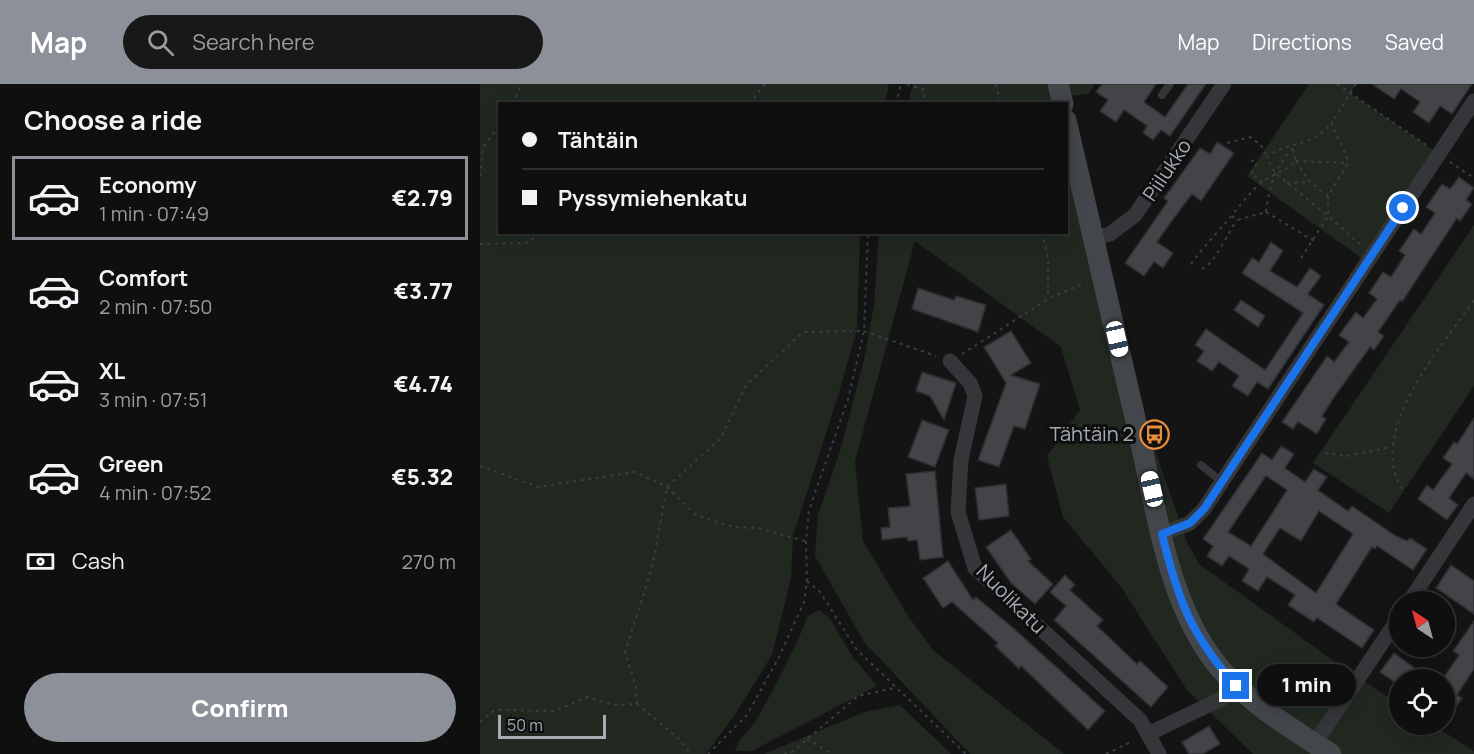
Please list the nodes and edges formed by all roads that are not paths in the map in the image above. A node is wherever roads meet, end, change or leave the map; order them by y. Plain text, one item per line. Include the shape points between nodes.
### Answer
1 (1058, 84) edge
2 (1170, 84) edge
3 (1224, 84) edge
4 (1162, 95) dead end
5 (1474, 101) edge
6 (1062, 102) edge
7 (1068, 129) edge
8 (1093, 238) junction
9 (950, 362) road end
10 (1201, 465) dead end
11 (1222, 482) junction
12 (1474, 504) edge
13 (1162, 534) junction
14 (1416, 591) edge
15 (1389, 635) edge
16 (1236, 686) junction
17 (1148, 734) junction
18 (1323, 749) edge
19 (1158, 754) edge

1 - 6 street
2 - 4 lane
3 - 8 street, Piilukko via 1135,215 1110,234
5 - 11 street
7 - 8 street
8 - 13 street
9 - 17 street, Nuolikatu via 970,383 975,396 961,460 958,512 975,568 1140,720
10 - 11 lane
11 - 13 street via 1197,517
12 - 14 street
13 - 16 street via 1183,608 1211,657
15 - 18 street
16 - 17 street via 1223,698
16 - 18 street
17 - 19 street, Nuolikatu

